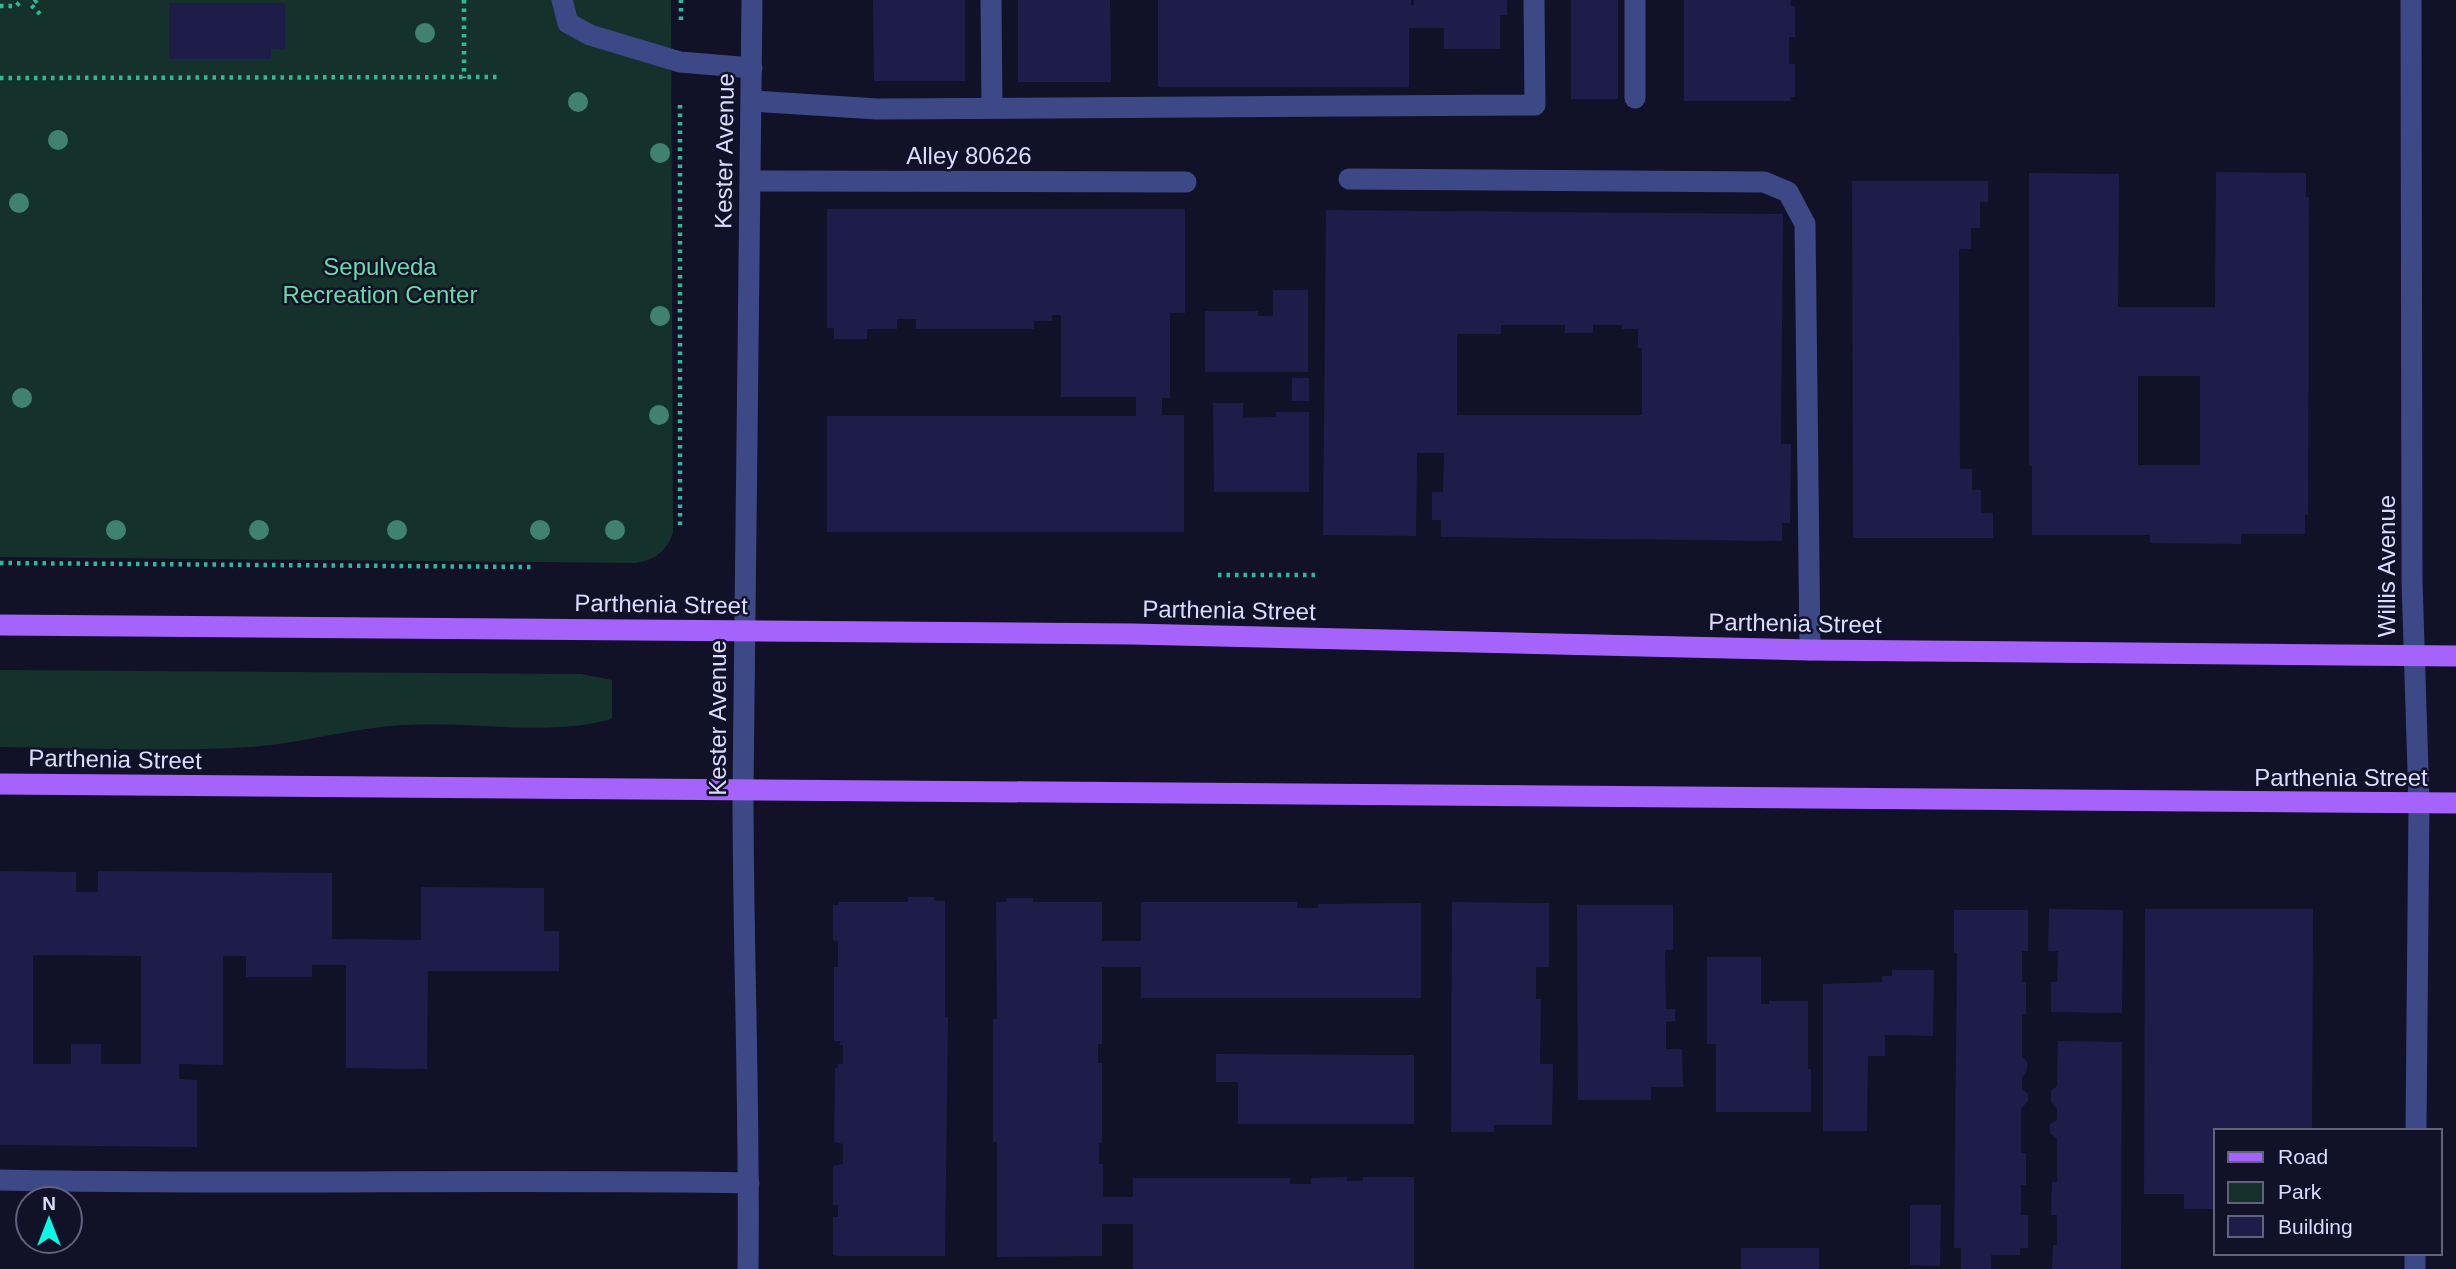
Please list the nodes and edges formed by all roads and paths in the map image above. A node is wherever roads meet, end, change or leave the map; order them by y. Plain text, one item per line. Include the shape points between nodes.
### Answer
1 (22, 0) edge
2 (37, 0) edge
3 (464, 0) edge
4 (562, 0) edge
5 (681, 0) edge
6 (752, 0) edge
7 (991, 0) edge
8 (1534, 0) edge
9 (1634, 0) edge
10 (2411, 0) edge
11 (0, 6) edge
12 (41, 15) dead end
13 (681, 62) junction
14 (752, 68) junction
15 (499, 77) dead end
16 (0, 78) edge
17 (464, 78) junction
18 (1636, 98) dead end
19 (752, 101) junction
20 (992, 108) junction
21 (1349, 179) dead end
22 (751, 181) junction
23 (1186, 181) dead end
24 (680, 525) dead end
25 (0, 563) edge
26 (532, 567) dead end
27 (1218, 575) dead end
28 (1317, 575) dead end
29 (0, 625) edge
30 (744, 631) junction
31 (1810, 650) junction
32 (2413, 655) junction
33 (2456, 656) edge
34 (0, 784) edge
35 (743, 791) junction
36 (2418, 803) junction
37 (2456, 803) edge
38 (2416, 1129) edge
39 (0, 1180) edge
40 (749, 1183) junction
41 (748, 1269) edge

1 - 11 path via 16,6
2 - 12 path via 32,5
3 - 17 path
4 - 13 street via 568,23 590,35
5 - 13 path
6 - 14 street, Kester Avenue
7 - 20 street
8 - 20 street via 1535,105
9 - 18 street
10 - 32 street, Willis Avenue
13 - 14 street
13 - 24 path
14 - 19 street, Kester Avenue
15 - 17 path
16 - 17 path
19 - 20 street via 877,109
19 - 22 street, Kester Avenue
21 - 31 street via 1764,181 1788,192 1805,224
22 - 23 street, Alley 80626
22 - 30 street, Kester Avenue
25 - 26 path
27 - 28 path
29 - 30 main road, Parthenia Street
30 - 31 main road, Parthenia Street via 1147,634
30 - 35 street, Kester Avenue
31 - 32 main road, Parthenia Street
32 - 33 main road, Parthenia Street
32 - 36 street, Willis Avenue
34 - 35 main road, Parthenia Street
35 - 36 main road, Parthenia Street
35 - 40 street, Kester Avenue
36 - 37 main road, Parthenia Street
36 - 38 street, Willis Avenue
39 - 40 street
40 - 41 street, Kester Avenue

